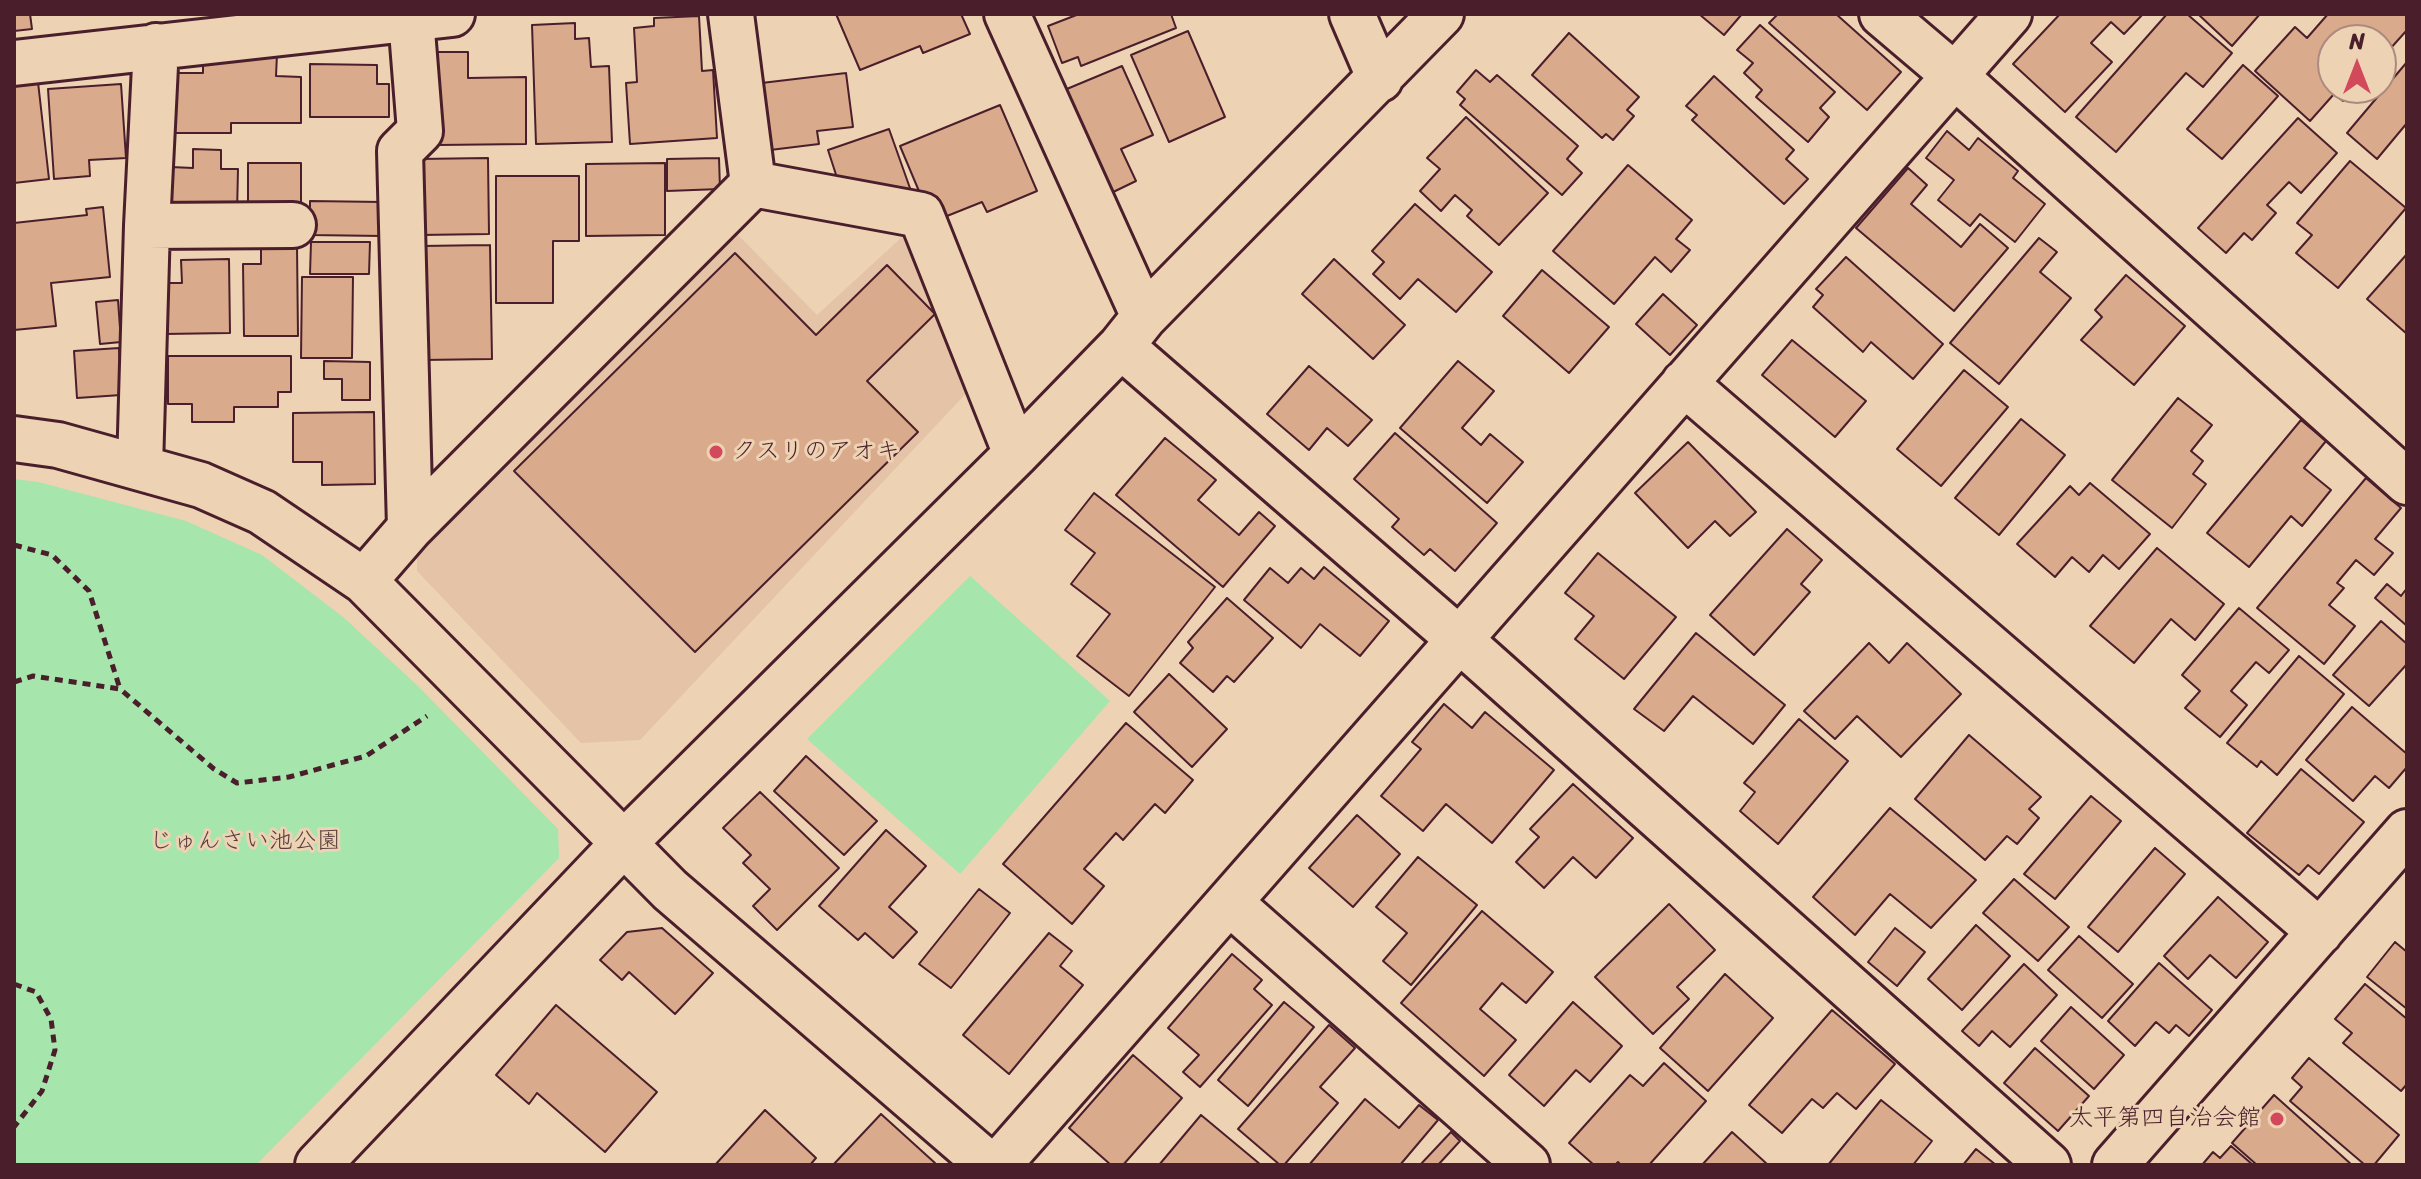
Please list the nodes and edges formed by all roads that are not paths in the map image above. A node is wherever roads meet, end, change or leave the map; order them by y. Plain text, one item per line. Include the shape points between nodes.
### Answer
1 (731, 14) edge
2 (1007, 14) edge
3 (1352, 14) edge
4 (1441, 14) edge
5 (1882, 14) edge
6 (2009, 14) edge
7 (432, 16) edge
8 (156, 46) junction
9 (14, 63) edge
10 (1955, 76) junction
11 (1380, 79) junction
12 (753, 184) junction
13 (293, 225) dead end
14 (147, 226) junction
15 (1132, 332) junction
16 (1684, 383) junction
17 (14, 439) edge
18 (1016, 454) junction
19 (140, 467) junction
20 (2407, 482) edge
21 (410, 528) junction
22 (364, 581) junction
23 (1461, 641) junction
24 (2407, 832) edge
25 (623, 844) junction
26 (1229, 902) junction
27 (2320, 932) junction
28 (318, 1165) edge
29 (989, 1165) edge
30 (998, 1165) edge
31 (1527, 1165) edge
32 (2048, 1165) edge
33 (2115, 1165) edge

1 - 12 street
2 - 15 street
3 - 11 street
4 - 11 street
5 - 10 street
6 - 10 street
7 - 8 street
7 - 21 street via 420,131 400,151
8 - 9 street
8 - 14 street
10 - 16 street
10 - 20 street
11 - 15 street
12 - 18 street via 921,215
12 - 21 street
13 - 14 street
14 - 19 street
15 - 18 street
15 - 23 street
16 - 23 street
16 - 27 street
17 - 19 street
18 - 25 street
19 - 22 street via 201,485 262,512
21 - 22 street
22 - 25 street
23 - 26 street
23 - 32 street
24 - 27 street
25 - 28 street
25 - 29 street
26 - 30 street
26 - 31 street
27 - 33 street

